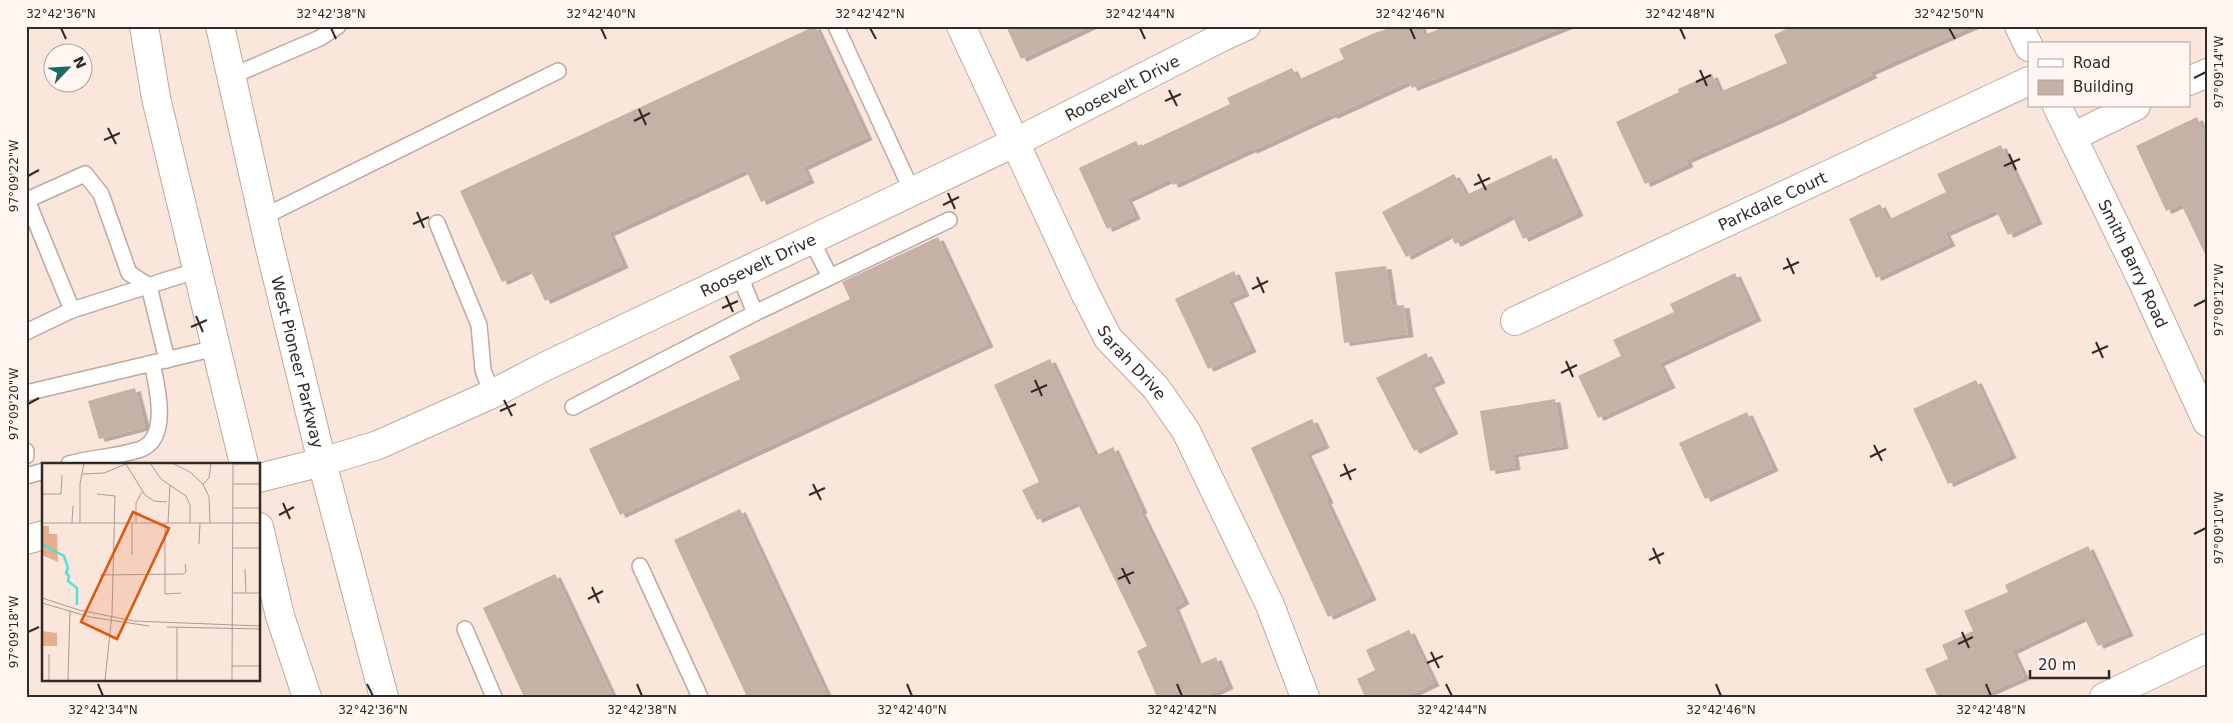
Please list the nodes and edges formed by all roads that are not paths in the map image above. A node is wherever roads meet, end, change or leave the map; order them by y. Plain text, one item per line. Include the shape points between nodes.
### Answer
1 (144, 26) edge
2 (220, 26) edge
3 (338, 26) edge
4 (836, 26) edge
5 (961, 26) edge
6 (1246, 26) edge
7 (2019, 26) edge
8 (2028, 45) edge
9 (558, 71) dead end
10 (2207, 72) edge
11 (232, 76) junction
12 (2190, 80) edge
13 (2028, 81) edge
14 (2058, 108) edge
15 (2132, 108) edge
16 (2072, 137) junction
17 (1016, 142) junction
18 (912, 191) junction
19 (263, 217) junction
20 (949, 220) dead end
21 (437, 223) dead end
22 (812, 239) junction
23 (198, 270) junction
24 (738, 274) junction
25 (830, 277) junction
26 (149, 286) junction
27 (72, 310) junction
28 (755, 313) junction
29 (1514, 321) dead end
30 (26, 332) edge
31 (216, 348) junction
32 (159, 362) junction
33 (26, 394) edge
34 (492, 394) junction
35 (573, 407) dead end
36 (2207, 422) edge
37 (26, 451) edge
38 (26, 456) edge
39 (322, 462) junction
40 (74, 463) edge
41 (244, 463) edge
42 (42, 472) edge
43 (26, 476) edge
44 (260, 478) edge
45 (260, 531) edge
46 (42, 536) edge
47 (26, 540) edge
48 (640, 566) dead end
49 (464, 629) dead end
50 (2207, 648) edge
51 (307, 697) edge
52 (384, 697) edge
53 (494, 697) edge
54 (700, 697) edge
55 (1305, 697) edge
56 (2104, 697) edge

1 - 23 street via 156,98
2 - 11 street, West Pioneer Parkway
3 - 11 lane via 320,38
4 - 18 lane
5 - 17 street, Sarah Drive
6 - 17 street, Roosevelt Drive
7 - 8 street
9 - 19 lane
10 - 12 street
11 - 19 street, West Pioneer Parkway
13 - 29 street, Parkdale Court
14 - 16 street, Smith Barry Road
15 - 16 street
16 - 36 street, Smith Barry Road
17 - 18 street, Roosevelt Drive
17 - 55 street, Sarah Drive via 1108,338 1156,388 1186,431 1270,606
18 - 22 street, Roosevelt Drive
19 - 39 street, West Pioneer Parkway
20 - 25 lane
21 - 34 lane via 479,325 483,370
22 - 24 street, Roosevelt Drive
22 - 25 lane
23 - 26 lane
23 - 31 street
24 - 28 lane
24 - 34 street, Roosevelt Drive
25 - 28 lane
26 - 27 lane
26 - 27 lane via 129,273 101,194 85,174 27,200
26 - 32 lane
27 - 30 lane
28 - 35 lane
31 - 32 lane
31 - 41 street
32 - 33 lane
32 - 40 lane via 157,434 143,449
34 - 39 street, Roosevelt Drive via 378,445
37 - 38 lane
39 - 44 street, Roosevelt Drive
39 - 52 street, West Pioneer Parkway
42 - 43 lane
45 - 51 street via 280,616
46 - 47 street
48 - 54 lane
49 - 53 lane
50 - 56 street

